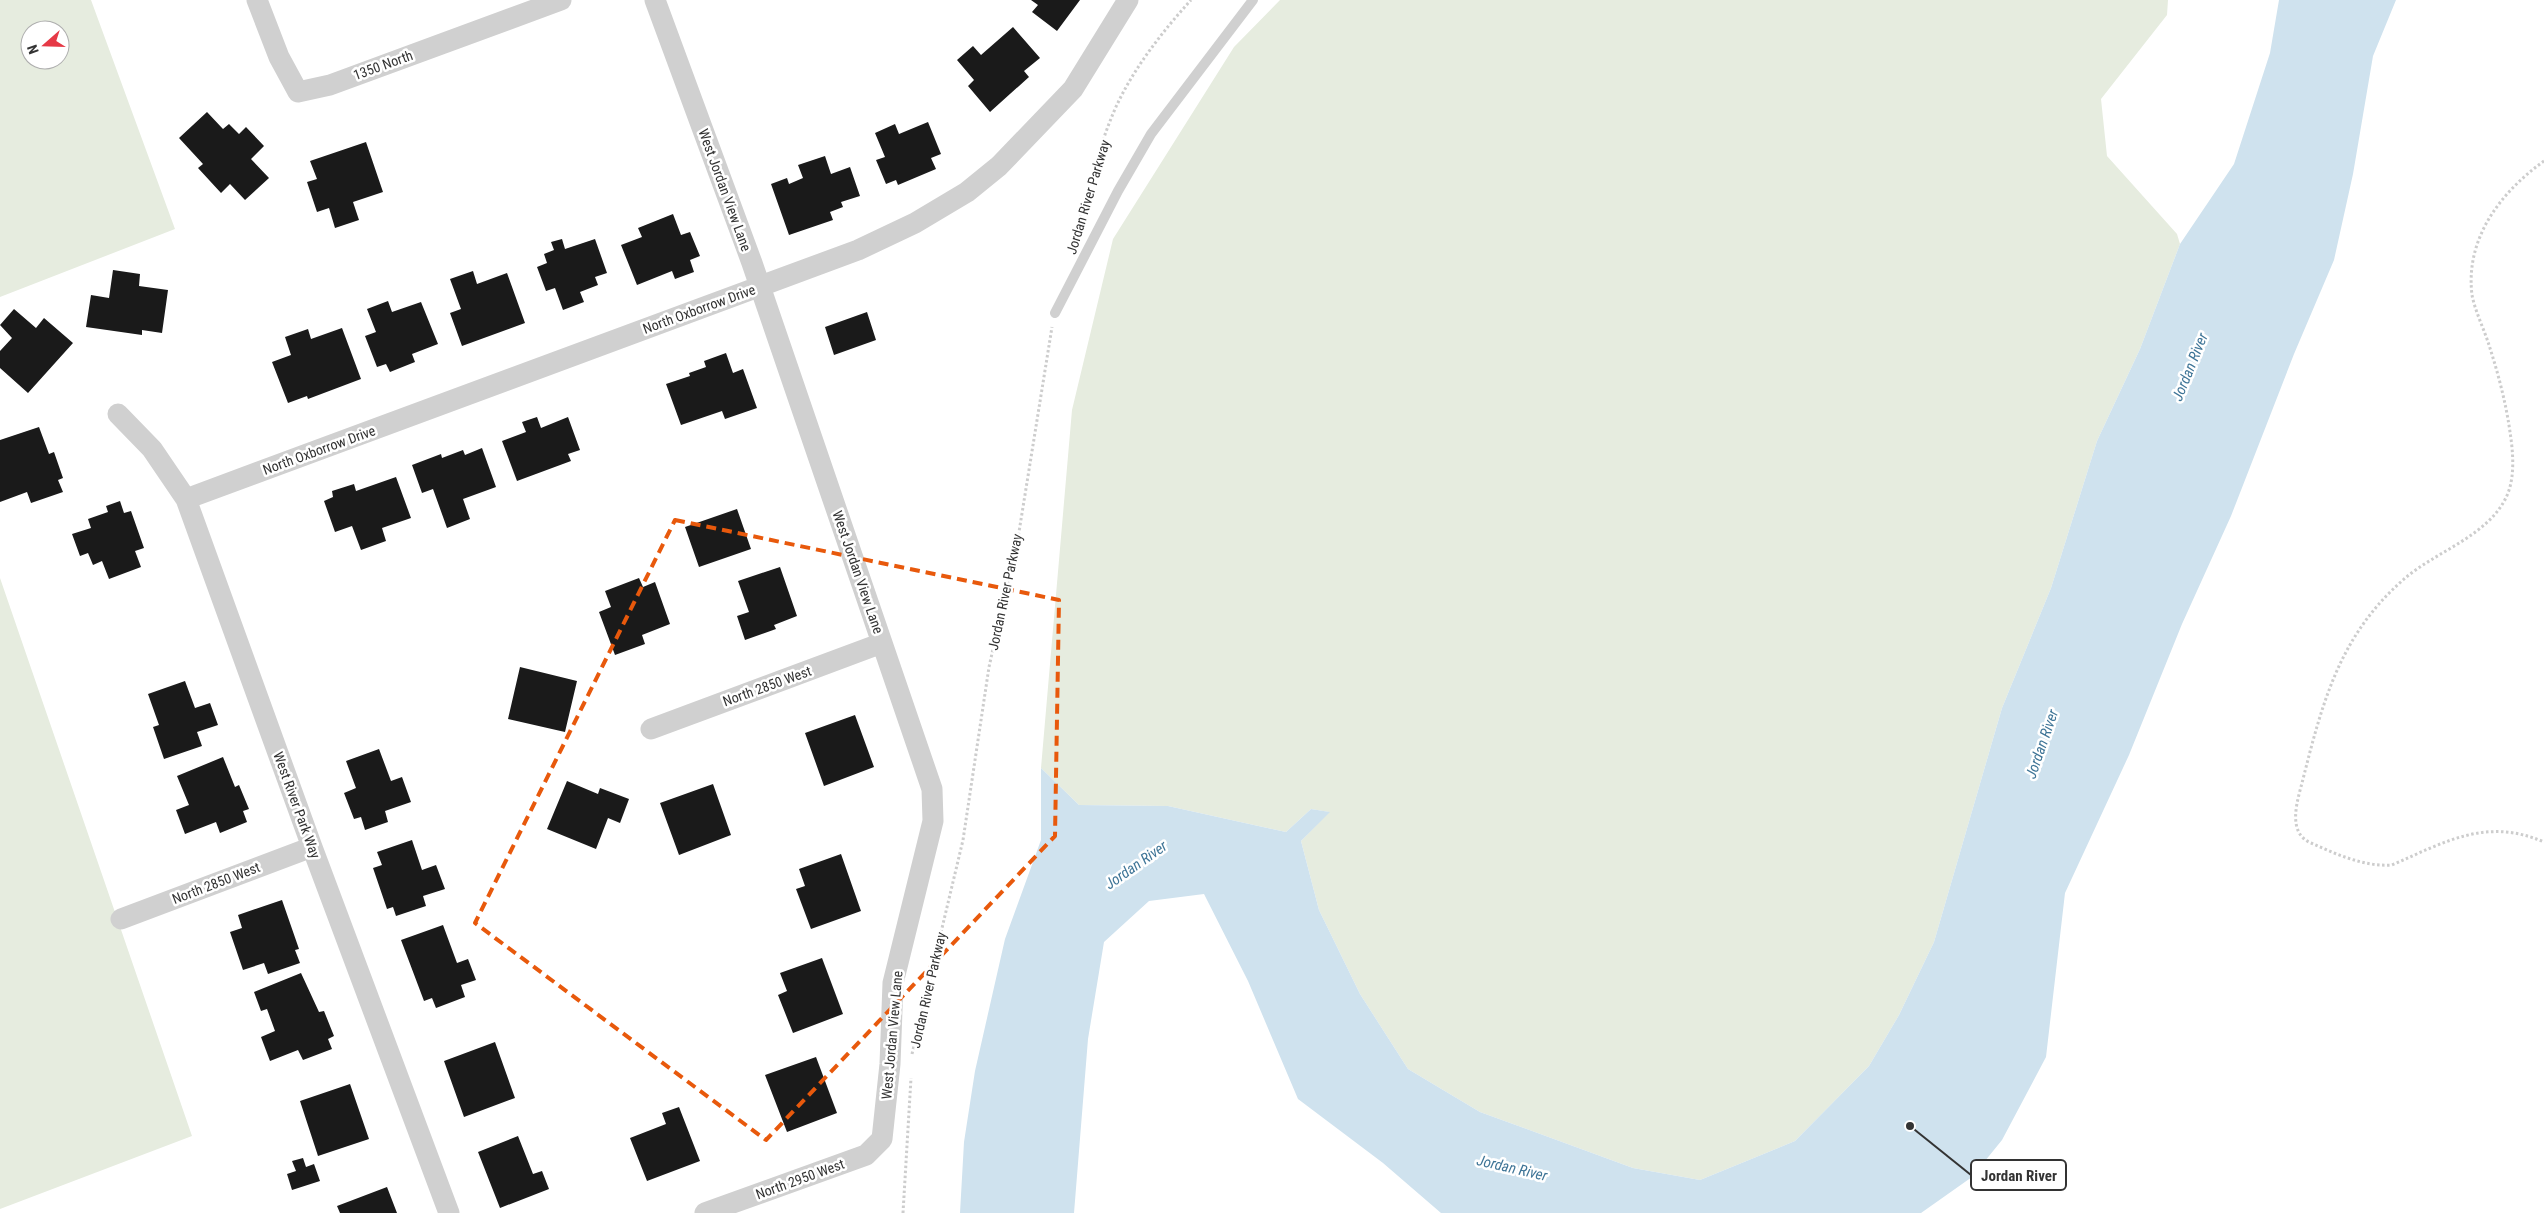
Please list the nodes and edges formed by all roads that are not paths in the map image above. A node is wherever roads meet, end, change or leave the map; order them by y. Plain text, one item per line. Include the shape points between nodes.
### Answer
1 (257, 0) edge
2 (561, 0) edge
3 (655, 0) edge
4 (1128, 0) edge
5 (1253, 0) edge
6 (760, 286) junction
7 (1055, 314) road end
8 (118, 414) dead end
9 (186, 499) junction
10 (882, 644) junction
11 (651, 729) dead end
12 (312, 847) junction
13 (121, 918) dead end
14 (866, 1155) joint
15 (449, 1213) edge
16 (705, 1213) edge

1 - 2 street, 1350 North via 279,57 298,92 330,85
3 - 6 street, West Jordan View Lane
4 - 6 street, North Oxborrow Drive via 1073,89 968,192 915,223 858,250
5 - 7 lane via 1151,134
6 - 9 street, North Oxborrow Drive
6 - 10 street, West Jordan View Lane
8 - 9 street, West River Park Way via 152,449
9 - 12 street, West River Park Way
10 - 11 street, North 2850 West
10 - 14 street, West Jordan View Lane via 932,789 933,821 893,983 890,1064 882,1139
12 - 13 street, North 2850 West
12 - 15 street, West River Park Way
14 - 16 street, North 2950 West

